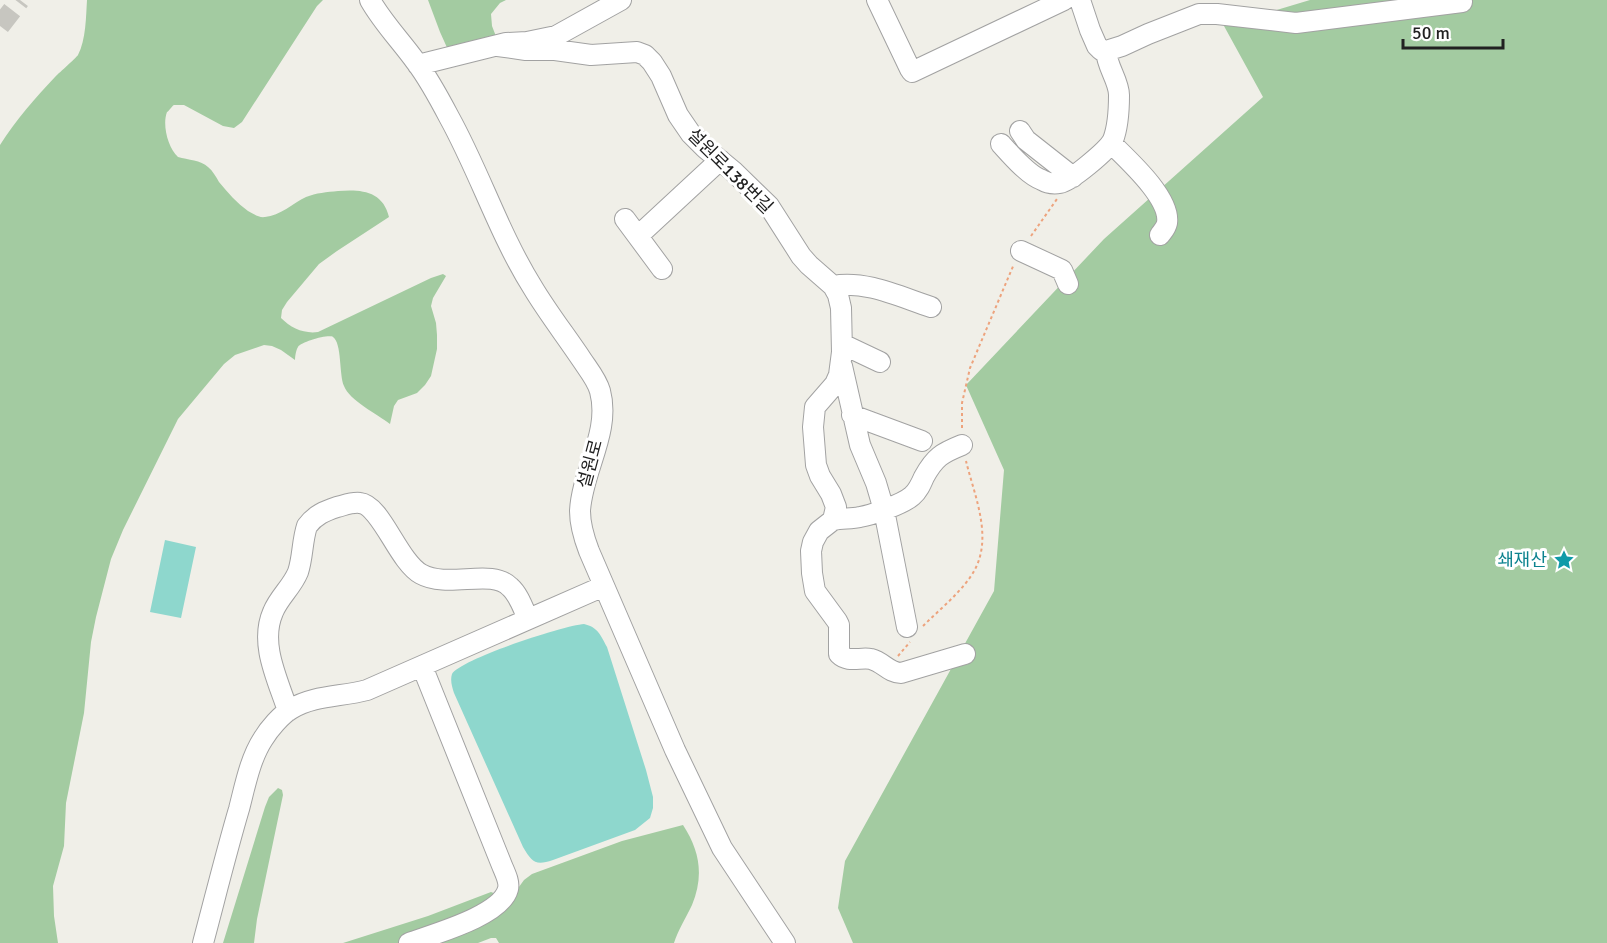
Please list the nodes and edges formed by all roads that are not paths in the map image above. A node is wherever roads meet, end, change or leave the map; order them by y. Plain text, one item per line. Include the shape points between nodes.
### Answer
1 (370, 0) edge
2 (621, 0) edge
3 (877, 0) edge
4 (1064, 0) edge
5 (1080, 0) edge
6 (1462, 2) dead end
7 (498, 45) junction
8 (1106, 51) junction
9 (418, 65) junction
10 (1020, 131) dead end
11 (1111, 143) junction
12 (1001, 144) dead end
13 (720, 160) junction
14 (1072, 177) junction
15 (625, 219) dead end
16 (1160, 235) dead end
17 (638, 236) junction
18 (1021, 250) road end
19 (662, 269) dead end
20 (1068, 284) dead end
21 (833, 286) junction
22 (931, 307) dead end
23 (841, 353) junction
24 (880, 362) dead end
25 (852, 415) junction
26 (922, 441) dead end
27 (963, 445) road end
28 (884, 510) junction
29 (833, 520) junction
30 (604, 586) junction
31 (528, 619) junction
32 (913, 632) road end
33 (965, 654) dead end
34 (422, 666) junction
35 (288, 711) junction
36 (203, 943) edge
37 (409, 943) edge
38 (785, 943) edge

1 - 9 street, 설원로
2 - 7 street via 556,36
3 - 4 street via 912,72
5 - 8 street via 1097,45
6 - 8 street via 1296,23 1199,14
7 - 9 street
7 - 13 street, 설원로138번길 via 591,55 645,55 661,76 691,134
8 - 11 street via 1119,88 1118,118
9 - 30 street, 설원로 via 461,139 520,266 600,390 602,418 580,513 582,531
10 - 14 street
11 - 14 street
11 - 16 street via 1154,189 1167,216
12 - 14 street via 1042,181 1060,183
13 - 17 street
13 - 21 street, 설원로138번길 via 769,206 809,266
15 - 17 street
17 - 19 street
18 - 20 street via 1062,270
21 - 22 street via 861,285
21 - 23 street via 841,308
23 - 24 street
23 - 25 street
23 - 29 street via 835,384 815,407 813,416 816,465 836,507
25 - 26 street
25 - 28 street
27 - 28 street via 937,458 911,498
28 - 29 street
28 - 32 street
29 - 33 street via 813,542 812,573 815,591 837,621 841,657 872,659 901,674
30 - 31 street
30 - 38 street, 설원로 via 722,848
31 - 34 street
31 - 35 street via 512,588 499,580 438,580 419,573 368,505 351,503 327,511 307,526 294,581 269,624 269,652
34 - 35 street via 367,690 314,699
34 - 37 street via 508,887 505,897 491,910
35 - 36 street via 263,738 253,760

